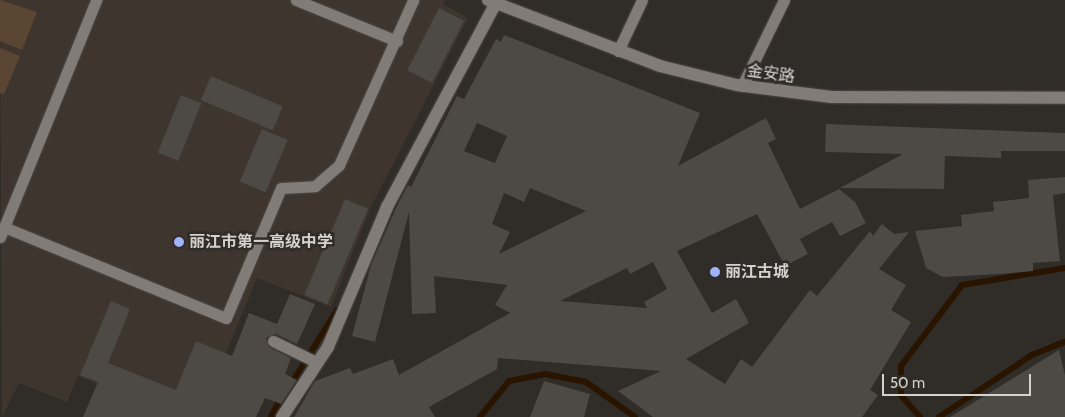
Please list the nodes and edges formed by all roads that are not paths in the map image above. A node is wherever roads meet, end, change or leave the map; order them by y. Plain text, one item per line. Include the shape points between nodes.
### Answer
1 (96, 0) edge
2 (296, 0) edge
3 (413, 0) edge
4 (642, 0) edge
5 (784, 0) edge
6 (492, 2) edge
7 (397, 41) junction
8 (618, 51) junction
9 (742, 86) junction
10 (1065, 98) edge
11 (2, 232) edge
12 (273, 341) dead end
13 (316, 362) junction
14 (282, 417) edge

1 - 11 lane
2 - 7 lane
3 - 7 lane
4 - 8 lane
5 - 9 lane
6 - 8 street, 金安路
6 - 13 street via 387,207 328,347
7 - 11 lane via 339,165 314,186 281,188 226,318
8 - 9 street, 金安路
9 - 10 street, 金安路 via 831,97
12 - 13 lane
13 - 14 street

